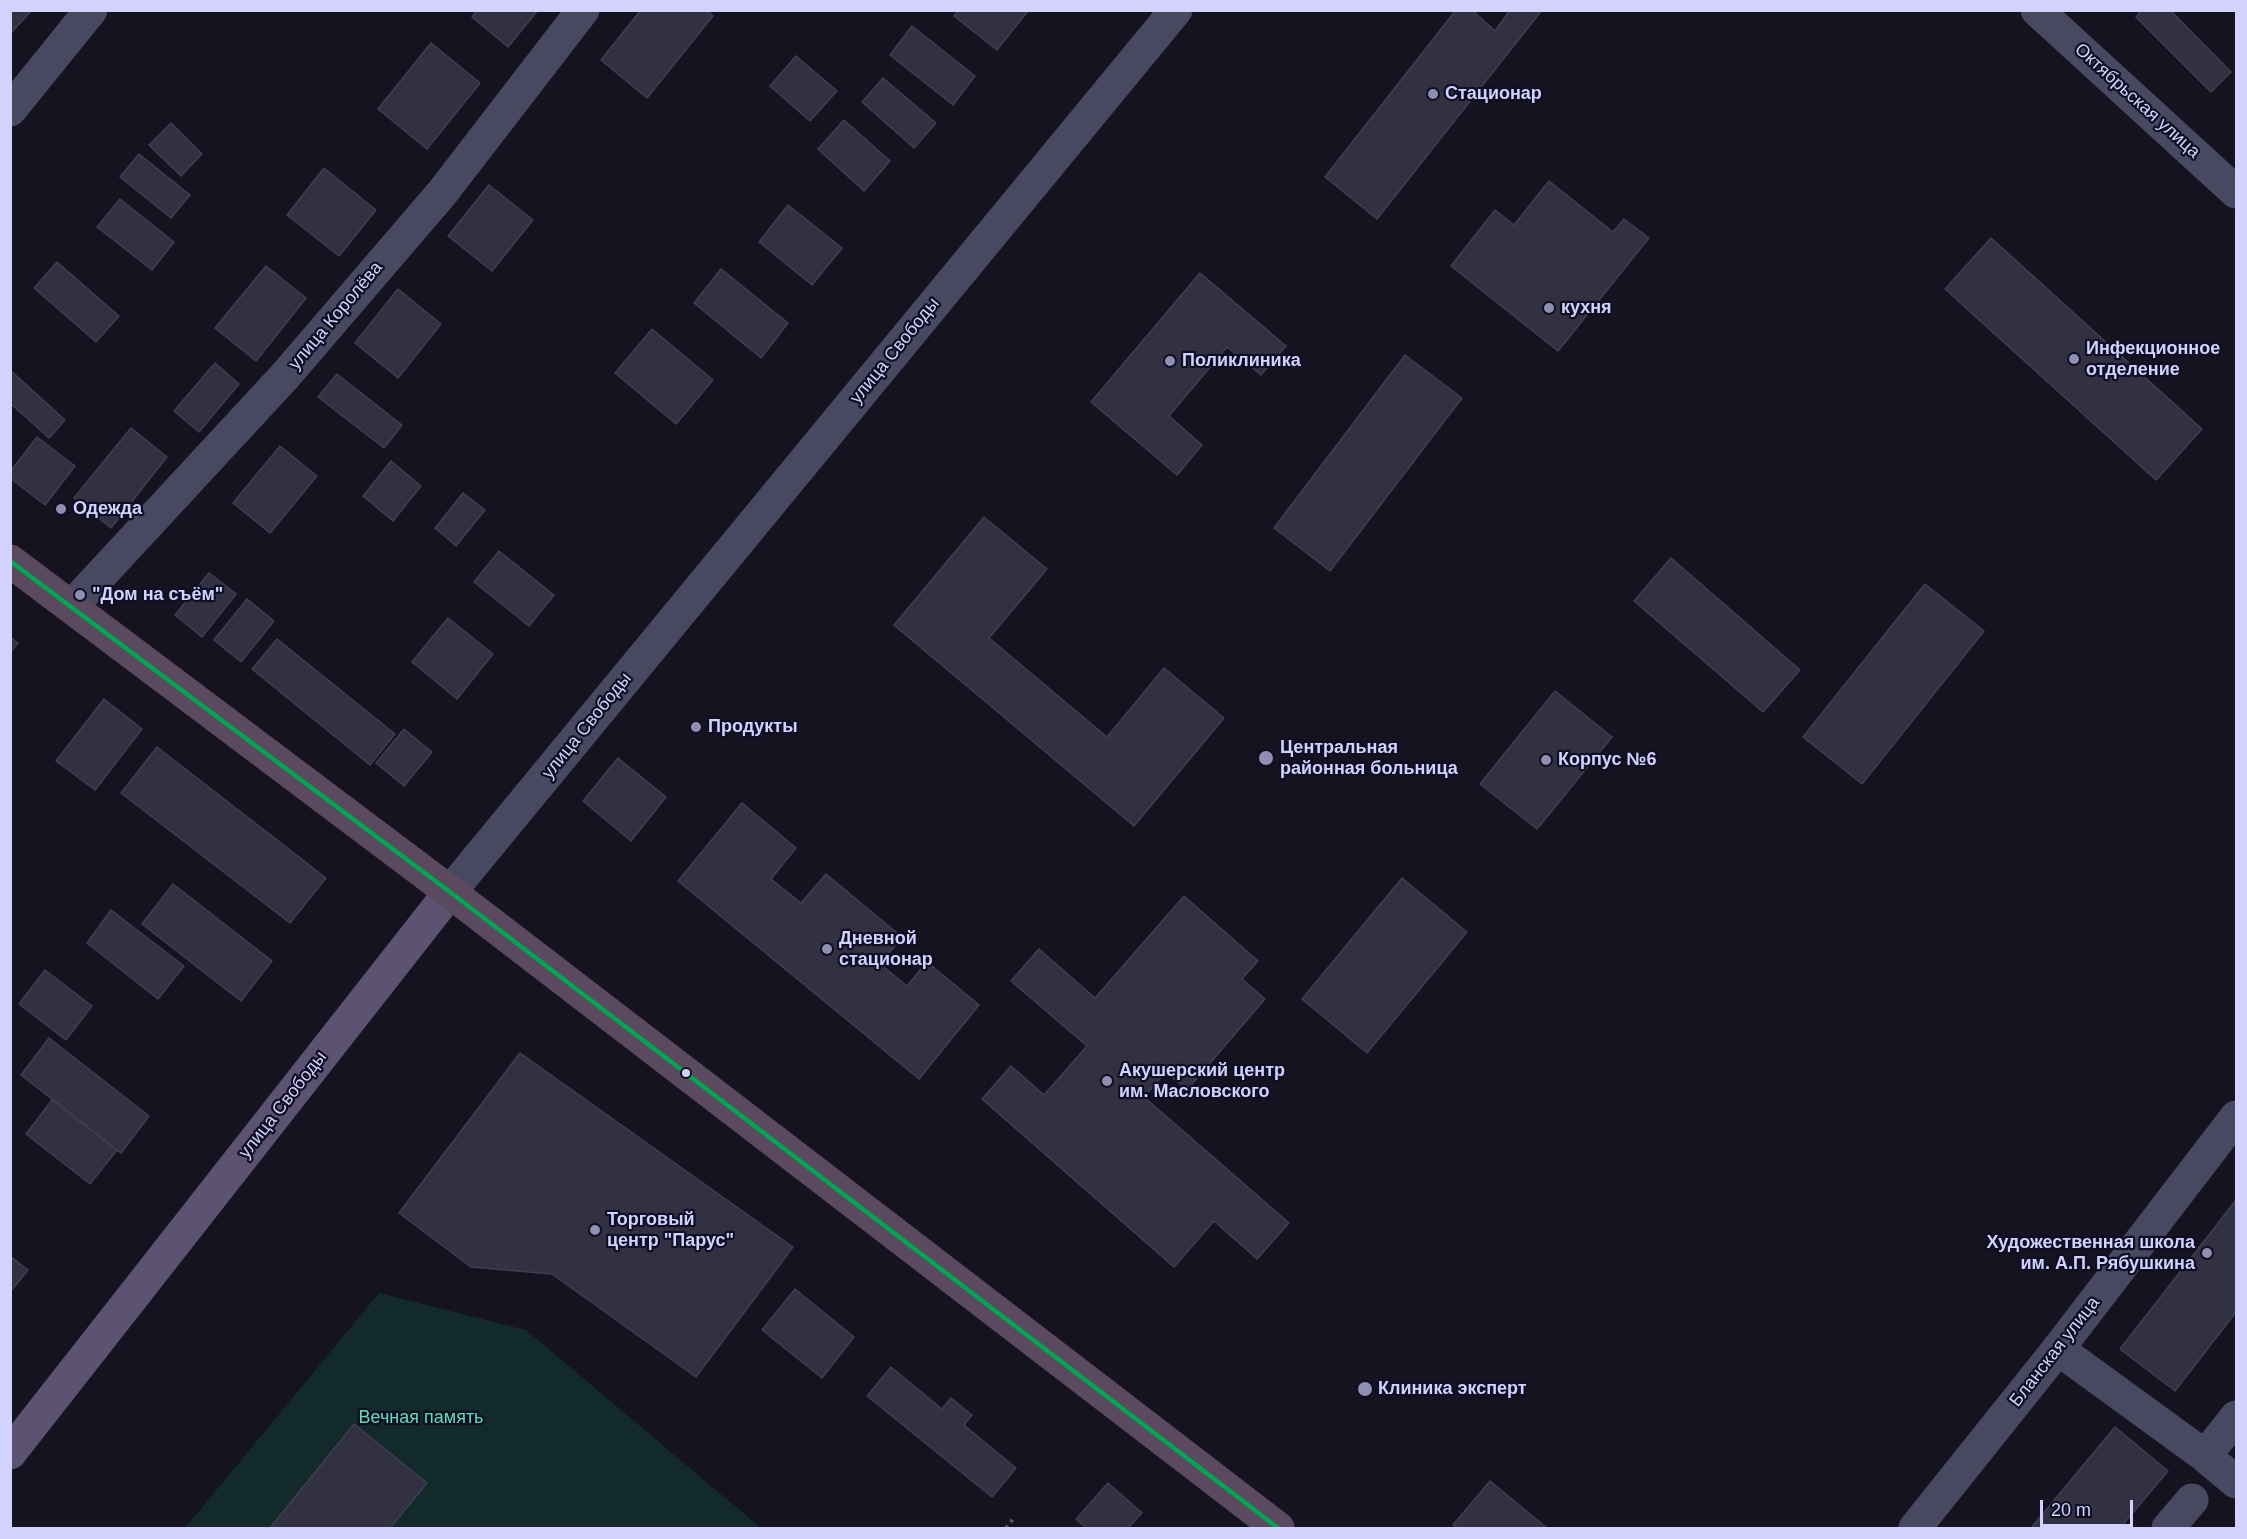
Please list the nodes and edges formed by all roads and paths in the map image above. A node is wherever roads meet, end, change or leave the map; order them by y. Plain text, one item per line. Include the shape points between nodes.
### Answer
1 (91, 10) edge
2 (583, 10) edge
3 (1176, 10) edge
4 (2037, 10) edge
5 (10, 110) edge
6 (2236, 192) edge
7 (10, 561) edge
8 (71, 607) junction
9 (450, 892) junction
10 (2236, 1117) edge
11 (2058, 1349) junction
12 (2236, 1417) edge
13 (10, 1453) edge
14 (2205, 1456) junction
15 (2236, 1482) edge
16 (2192, 1500) dead end
17 (1014, 1518) dead end
18 (1006, 1528) edge
19 (1278, 1528) edge
20 (1915, 1528) edge
21 (2168, 1528) edge

1 - 5 street
2 - 8 street, улица Королёва via 442,192 293,367
3 - 9 street, улица Свободы
4 - 6 street, Октябрьская улица
7 - 8 highway
8 - 9 highway
9 - 13 main road, улица Свободы
9 - 19 highway
10 - 11 street, Бланская улица
11 - 14 street
11 - 20 street, Бланская улица
12 - 14 street
14 - 15 street
16 - 21 street
17 - 18 path

